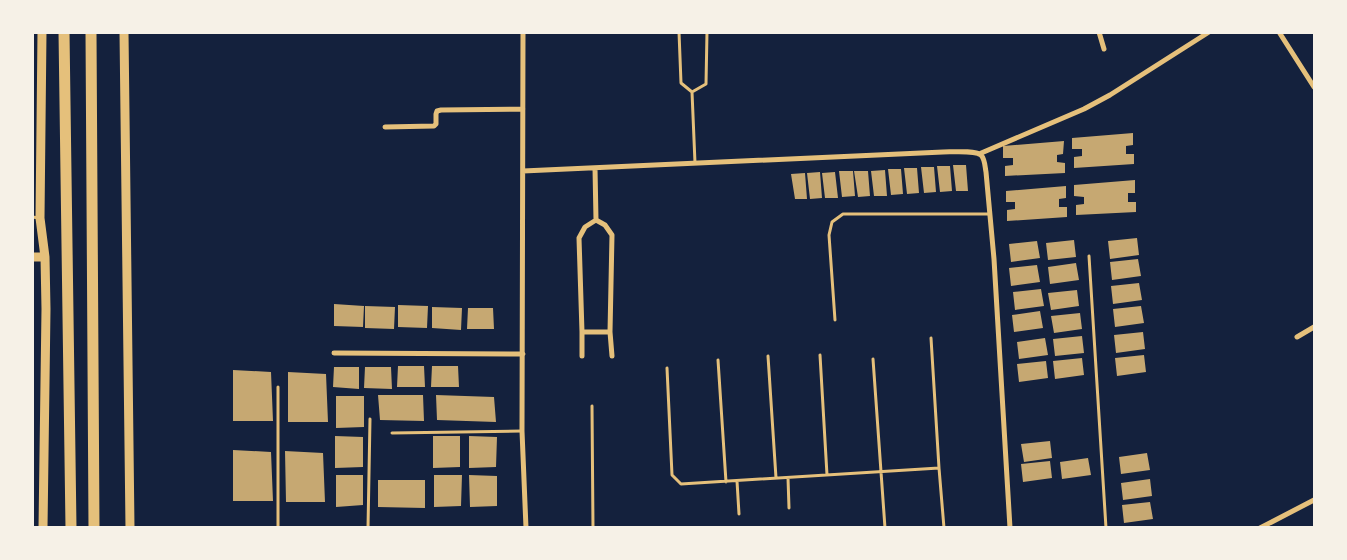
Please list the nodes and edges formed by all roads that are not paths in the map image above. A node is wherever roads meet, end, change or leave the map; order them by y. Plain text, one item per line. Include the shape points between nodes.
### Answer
1 (42, 32) edge
2 (64, 32) edge
3 (92, 32) edge
4 (124, 32) edge
5 (522, 32) edge
6 (679, 32) edge
7 (707, 32) edge
8 (1099, 32) edge
9 (1209, 32) edge
10 (1279, 32) edge
11 (1104, 49) dead end
12 (1314, 87) edge
13 (692, 92) junction
14 (523, 109) junction
15 (385, 127) dead end
16 (979, 154) junction
17 (695, 164) junction
18 (595, 168) junction
19 (523, 171) junction
20 (989, 214) junction
21 (36, 218) edge
22 (596, 220) junction
23 (1090, 256) dead end
24 (32, 257) edge
25 (44, 257) junction
26 (835, 320) dead end
27 (1314, 328) edge
28 (582, 332) junction
29 (610, 332) junction
30 (1297, 337) dead end
31 (931, 338) dead end
32 (334, 353) dead end
33 (523, 354) junction
34 (820, 355) dead end
35 (582, 356) dead end
36 (612, 356) dead end
37 (768, 356) dead end
38 (874, 359) dead end
39 (718, 360) dead end
40 (667, 368) dead end
41 (278, 387) dead end
42 (592, 406) dead end
43 (370, 419) dead end
44 (522, 431) junction
45 (392, 433) dead end
46 (939, 468) junction
47 (881, 471) junction
48 (827, 475) junction
49 (776, 478) junction
50 (788, 478) junction
51 (737, 481) junction
52 (726, 482) junction
53 (1314, 500) edge
54 (789, 508) dead end
55 (739, 514) dead end
56 (44, 528) edge
57 (71, 528) edge
58 (94, 528) edge
59 (130, 528) edge
60 (278, 528) edge
61 (368, 528) edge
62 (526, 528) edge
63 (592, 528) edge
64 (885, 528) edge
65 (944, 528) edge
66 (1010, 528) edge
67 (1106, 528) edge
68 (1260, 528) edge

1 - 21 street
2 - 57 highway
3 - 58 highway
4 - 59 street
5 - 14 street
6 - 13 lane via 682,83
7 - 13 lane via 706,84
8 - 11 street
9 - 16 street via 1084,109
10 - 12 street
13 - 17 lane
14 - 15 street via 441,110 436,114 434,126
14 - 19 street
16 - 17 street via 943,152
16 - 20 street via 984,160
17 - 18 street
18 - 19 street
18 - 22 street
19 - 33 street
20 - 26 lane via 844,214 832,222 829,235
20 - 66 street
21 - 25 street
22 - 28 street via 585,227 579,238
22 - 29 street via 605,225 612,235
23 - 67 lane
24 - 25 street
25 - 56 street
27 - 30 street
28 - 29 street
28 - 35 street
29 - 36 street
31 - 46 lane
32 - 33 street
33 - 44 street
34 - 48 lane
37 - 49 lane
38 - 47 lane
39 - 52 lane
40 - 52 lane via 672,476 680,484
41 - 60 lane
42 - 63 lane
43 - 61 lane
44 - 45 lane
44 - 62 street
46 - 47 lane
46 - 65 lane
47 - 48 lane
47 - 64 lane
48 - 50 lane
49 - 50 lane
49 - 51 lane
50 - 54 lane
51 - 52 lane
51 - 55 lane
53 - 68 street

